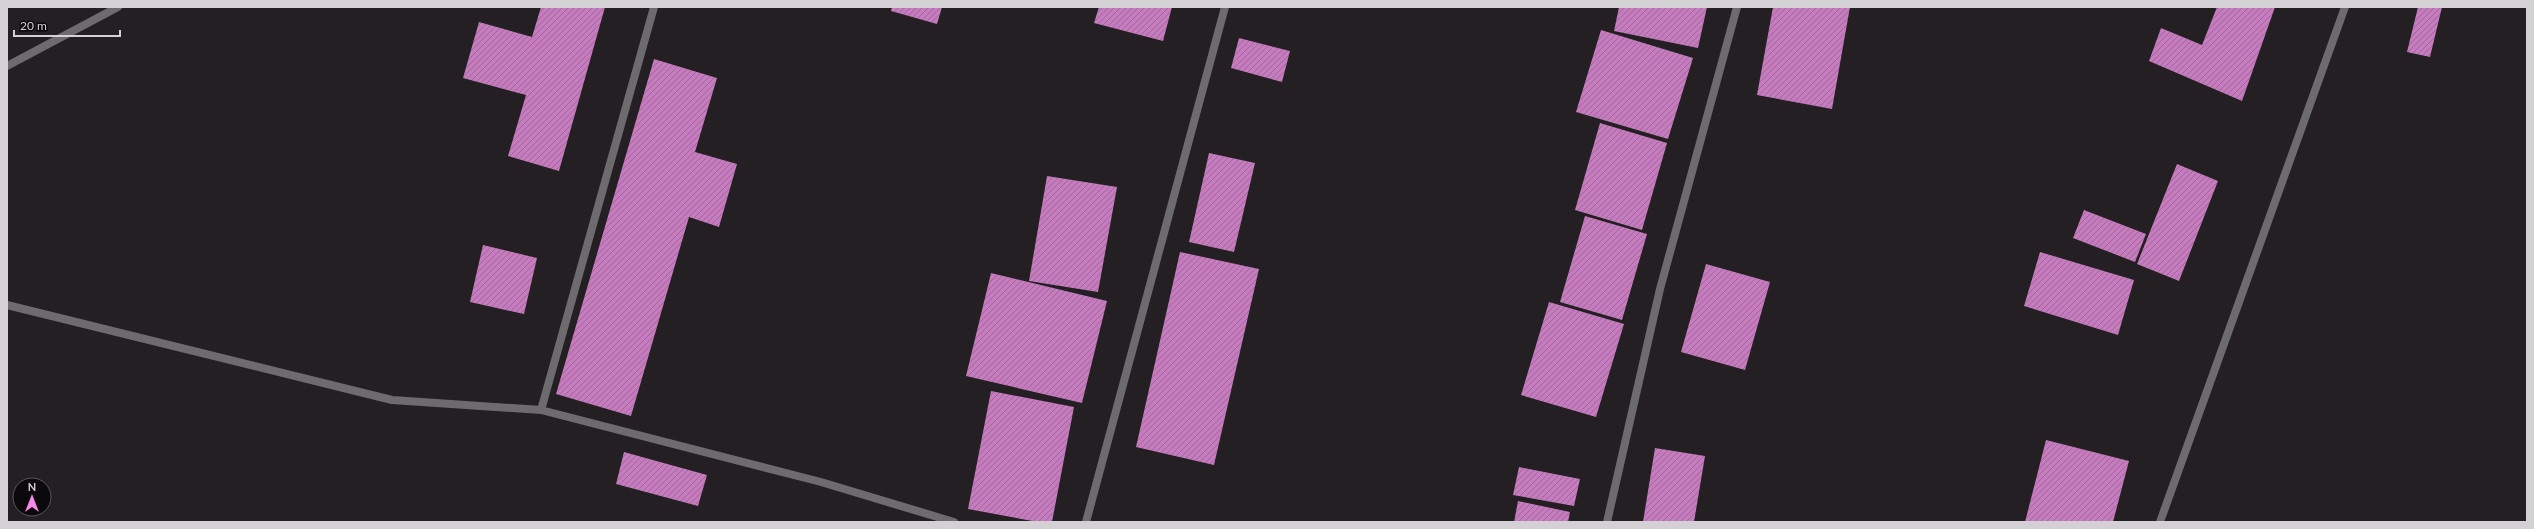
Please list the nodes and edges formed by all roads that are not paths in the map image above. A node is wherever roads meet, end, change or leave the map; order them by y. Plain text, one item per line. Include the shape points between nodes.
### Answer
1 (118, 7) edge
2 (654, 7) edge
3 (1224, 7) edge
4 (1737, 7) edge
5 (2345, 7) edge
6 (7, 66) edge
7 (7, 305) edge
8 (541, 410) junction
9 (954, 522) edge
10 (1086, 522) edge
11 (1607, 522) edge
12 (2160, 522) edge

1 - 6 street
2 - 8 street
3 - 10 street
4 - 11 street via 1660,289
5 - 12 street
7 - 8 street via 392,400
8 - 9 street via 821,482

